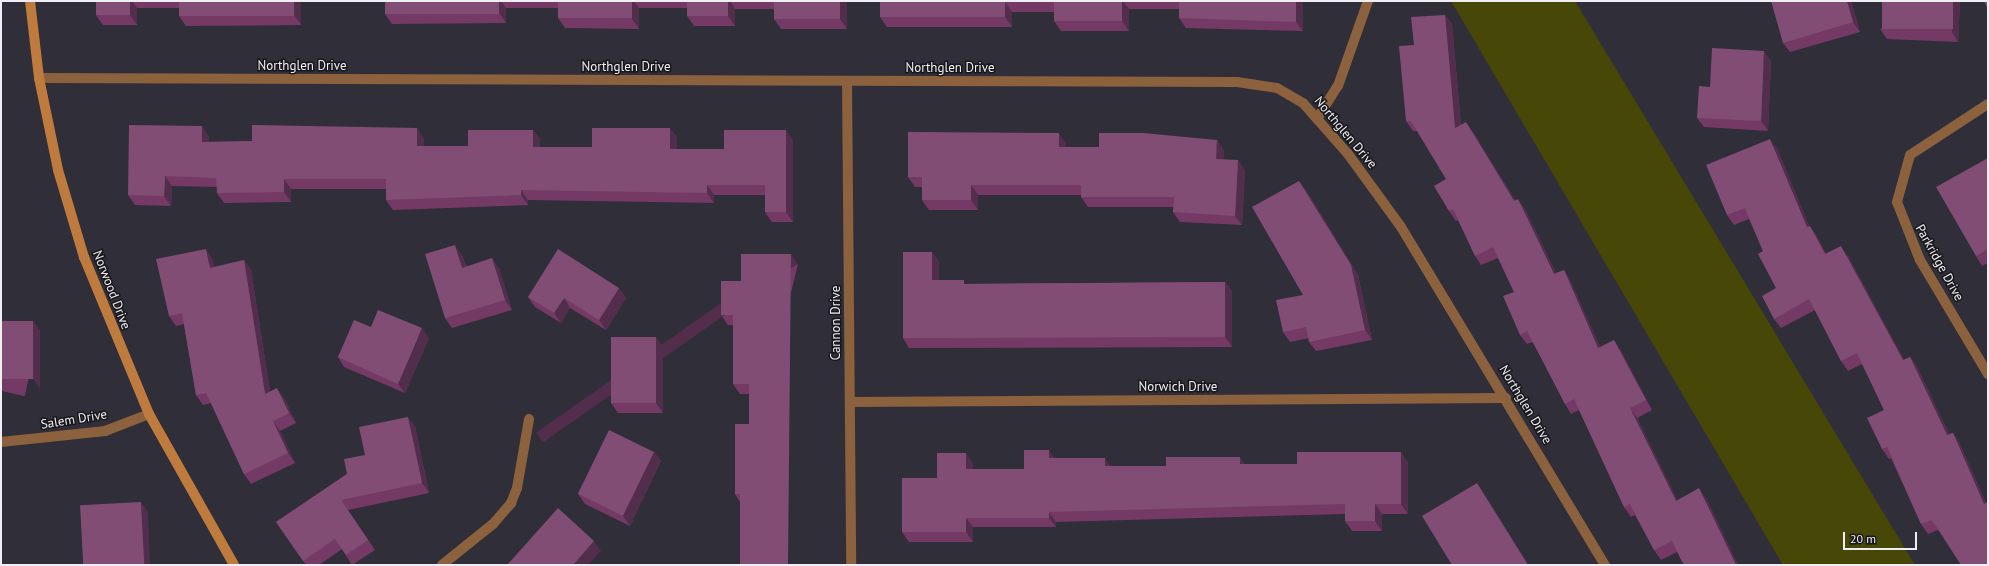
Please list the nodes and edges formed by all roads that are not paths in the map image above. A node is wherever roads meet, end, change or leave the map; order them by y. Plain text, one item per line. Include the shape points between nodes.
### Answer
1 (30, 1) edge
2 (1368, 1) edge
3 (39, 78) junction
4 (847, 81) junction
5 (1988, 104) edge
6 (1317, 119) junction
7 (1988, 374) edge
8 (1506, 398) junction
9 (850, 402) junction
10 (149, 414) junction
11 (529, 419) dead end
12 (1, 442) edge
13 (234, 565) edge
14 (442, 565) edge
15 (852, 565) edge
16 (1605, 565) edge

1 - 3 main road, Norwood Drive
2 - 6 street via 1338,86
3 - 4 street, Northglen Drive
3 - 10 main road, Norwood Drive via 58,170 84,257
4 - 6 street, Northglen Drive via 1237,82 1277,88 1303,103
4 - 9 street, Cannon Drive
5 - 7 street, Parkridge Drive via 1910,155 1897,202 1920,260
6 - 8 street, Northglen Drive via 1401,227
8 - 9 street, Norwich Drive
8 - 16 street, Northglen Drive
9 - 15 street, Cannon Drive
10 - 12 street, Salem Drive via 105,431
10 - 13 main road, Norwood Drive
11 - 14 street via 517,488 511,503 493,524

